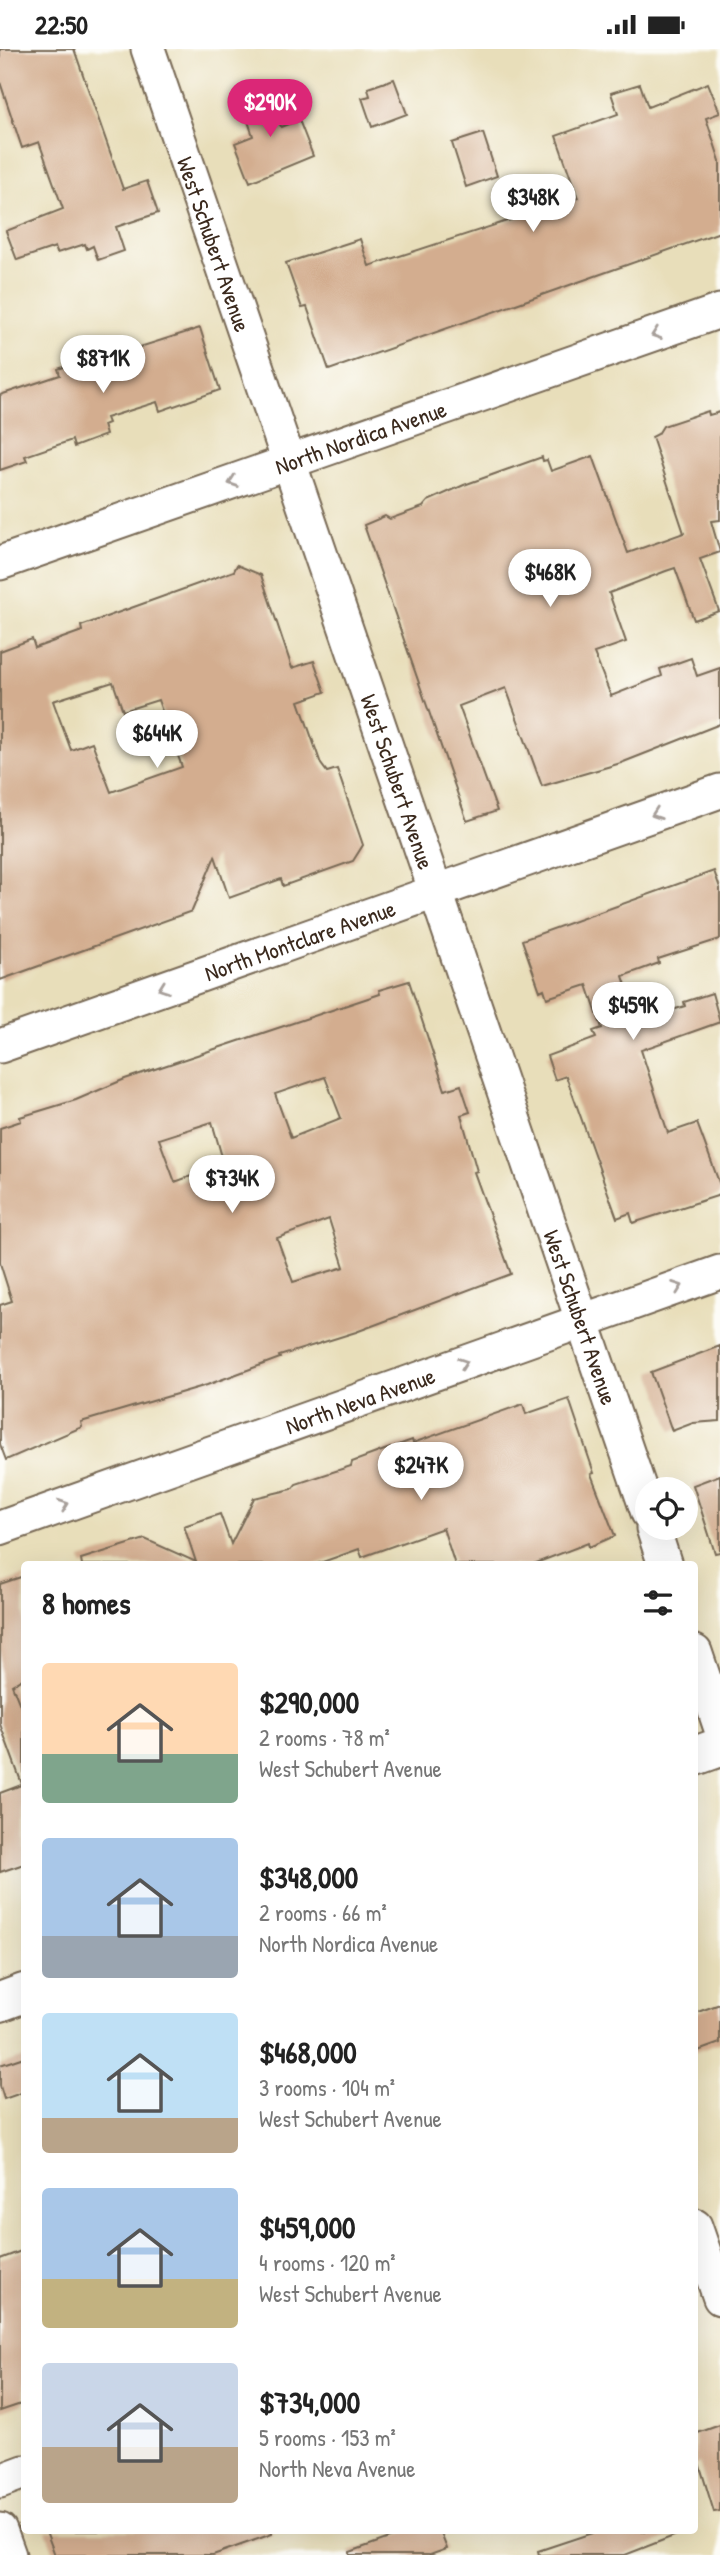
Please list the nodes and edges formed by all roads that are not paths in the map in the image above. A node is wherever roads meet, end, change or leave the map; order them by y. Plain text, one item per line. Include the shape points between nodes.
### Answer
1 (148, 49) edge
2 (720, 311) edge
3 (289, 462) junction
4 (0, 563) edge
5 (720, 791) edge
6 (435, 891) junction
7 (0, 1046) edge
8 (720, 1272) edge
9 (582, 1321) junction
10 (636, 1477) edge
11 (0, 1528) edge
12 (657, 1540) edge
13 (664, 1561) edge
14 (698, 1661) edge
15 (720, 1726) edge
16 (720, 1747) edge
17 (698, 1755) edge
18 (21, 1994) edge
19 (0, 2002) edge
20 (702, 2230) edge
21 (720, 2298) edge
22 (21, 2473) edge
23 (0, 2480) edge
24 (0, 2530) edge
25 (9, 2555) edge

1 - 3 street, West Schubert Avenue
2 -> 3 street, North Nordica Avenue
3 -> 4 street, North Nordica Avenue
3 - 6 street, West Schubert Avenue
5 -> 6 street, North Montclare Avenue
6 -> 7 street, North Montclare Avenue
6 - 9 street, West Schubert Avenue
9 -> 8 street, North Neva Avenue
9 - 10 street, West Schubert Avenue
11 -> 9 street, North Neva Avenue
12 - 13 street
14 - 15 street
16 - 17 main road
18 - 19 main road
20 - 21 street
22 - 23 street
24 - 25 street

